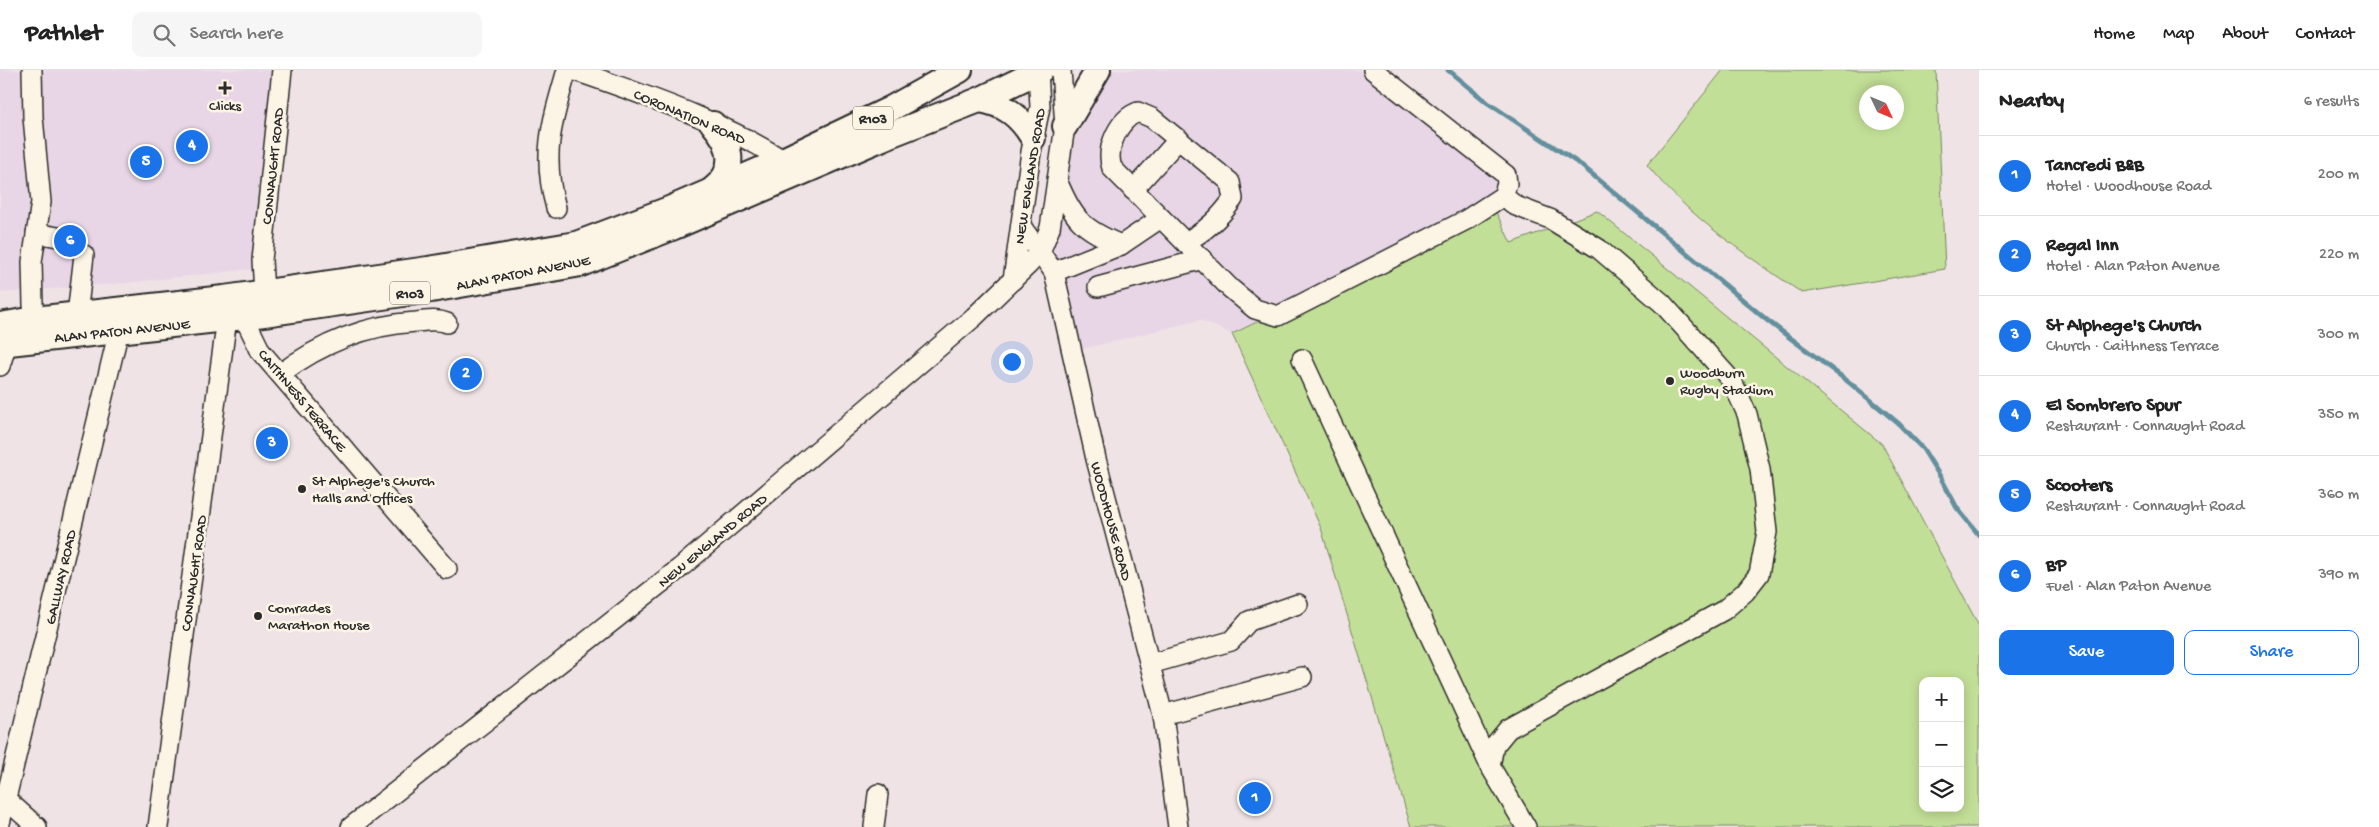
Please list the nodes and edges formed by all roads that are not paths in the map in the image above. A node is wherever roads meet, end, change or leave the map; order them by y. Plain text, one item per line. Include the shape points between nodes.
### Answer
1 (32, 70) edge
2 (282, 70) edge
3 (567, 70) edge
4 (573, 70) edge
5 (960, 70) edge
6 (1045, 70) edge
7 (1098, 70) edge
8 (1373, 70) edge
9 (979, 100) junction
10 (714, 124) junction
11 (1065, 126) junction
12 (1033, 138) junction
13 (1179, 140) junction
14 (793, 166) junction
15 (1057, 179) junction
16 (1133, 190) junction
17 (711, 192) junction
18 (1503, 196) junction
19 (556, 208) dead end
20 (1161, 218) junction
21 (1021, 226) junction
22 (36, 233) junction
23 (58, 237) tunnel mouth
24 (1186, 242) junction
25 (1121, 245) junction
26 (1040, 252) junction
27 (84, 256) dead end
28 (1203, 259) junction
29 (1054, 272) junction
30 (1013, 280) junction
31 (1098, 287) dead end
32 (264, 292) junction
33 (76, 315) junction
34 (235, 318) junction
35 (35, 319) junction
36 (447, 323) dead end
37 (119, 330) junction
38 (2, 337) edge
39 (1302, 359) dead end
40 (0, 366) edge
41 (280, 374) junction
42 (447, 569) dead end
43 (1298, 604) dead end
44 (1150, 664) junction
45 (1302, 677) dead end
46 (1163, 714) junction
47 (1490, 766) junction
48 (401, 788) junction
49 (878, 794) dead end
50 (3, 797) edge
51 (0, 823) edge
52 (37, 827) edge
53 (158, 827) edge
54 (351, 827) edge
55 (369, 827) edge
56 (874, 827) edge
57 (1178, 827) edge
58 (1526, 827) edge

1 - 22 street via 33,118 42,202
2 - 32 street, CONNAUGHT ROAD via 262,260
3 - 19 street via 550,128 548,153 550,185
4 - 10 street, CORONATION ROAD
5 - 14 main road, ALAN PATON AVENUE / R103
6 - 9 main road, ALAN PATON AVENUE / R103
6 - 11 street, NEW ENGLAND ROAD
6 - 12 street, NEW ENGLAND ROAD
7 - 11 main road
8 - 18 street via 1506,175
9 - 12 main road via 1014,113
9 - 14 main road, ALAN PATON AVENUE / R103 via 892,134
10 - 14 street, CORONATION ROAD
10 - 17 main road via 727,142 729,163 723,182
11 - 15 street, NEW ENGLAND ROAD
12 - 21 street, NEW ENGLAND ROAD
13 - 16 street
13 - 16 street via 1152,118 1138,112 1130,118 1115,135 1109,158 1112,168
13 - 24 street via 1230,182 1234,193 1233,200 1217,219 1201,234
14 - 17 main road, ALAN PATON AVENUE / R103
14 - 34 main road, ALAN PATON AVENUE / R103 via 580,264 431,290
15 - 25 street via 1066,203 1077,219 1093,233
15 - 26 street, NEW ENGLAND ROAD via 1050,228
16 - 20 street
17 - 32 main road, ALAN PATON AVENUE / R103 via 576,244
18 - 28 street via 1466,220 1278,316 1255,309
18 - 47 street via 1516,206 1550,219 1599,249 1662,303 1732,381 1747,414 1760,469 1767,532 1760,574 1724,610 1508,728 1494,746
20 - 24 street
20 - 25 street
21 - 26 street, WOODHOUSE ROAD
21 - 30 street, NEW ENGLAND ROAD
22 - 23 street
22 - 35 street via 32,262
24 - 28 street
25 - 29 street
26 - 29 street, WOODHOUSE ROAD
26 - 30 street, NEW ENGLAND ROAD
27 - 33 street
28 - 31 street
29 - 44 street, WOODHOUSE ROAD via 1096,459
30 - 48 street, NEW ENGLAND ROAD via 680,568
32 - 33 main road, ALAN PATON AVENUE / R103
33 - 35 main road, ALAN PATON AVENUE / R103
34 - 37 main road, ALAN PATON AVENUE / R103
34 - 41 street, CAITHNESS TERRACE
34 - 53 street, CONNAUGHT ROAD
35 - 38 main road, ALAN PATON AVENUE / R103
36 - 41 street via 438,320 399,323 362,331 318,349
37 - 38 main road, ALAN PATON AVENUE / R103
37 - 50 street, GALLWAY ROAD
38 - 40 street
39 - 47 street
41 - 42 street, CAITHNESS TERRACE
43 - 44 street via 1249,621 1231,641
44 - 46 street, WOODHOUSE ROAD
45 - 46 street
46 - 57 street, WOODHOUSE ROAD
47 - 58 street
48 - 54 street, NEW ENGLAND ROAD
48 - 55 street, NEW ENGLAND ROAD
49 - 56 street
50 - 51 street, GALLWAY ROAD
50 - 52 street

